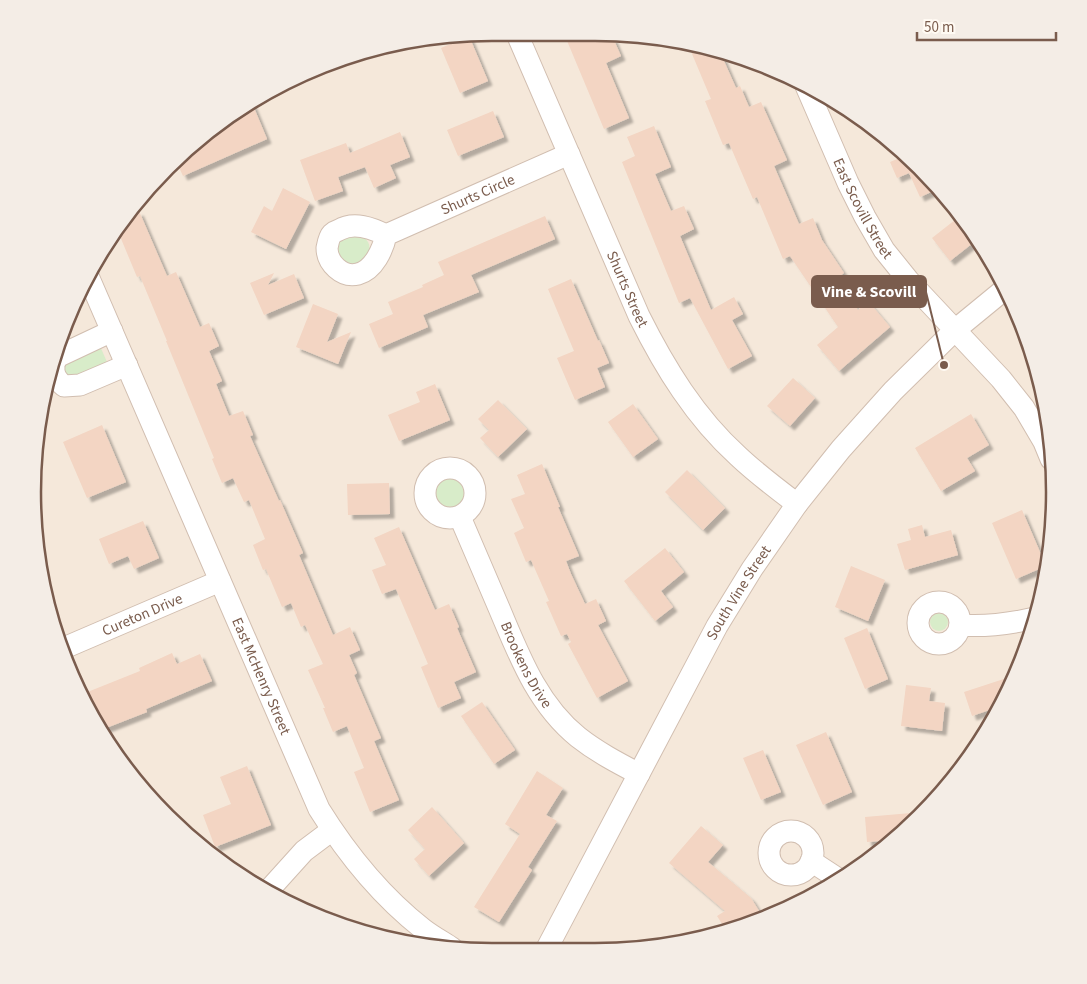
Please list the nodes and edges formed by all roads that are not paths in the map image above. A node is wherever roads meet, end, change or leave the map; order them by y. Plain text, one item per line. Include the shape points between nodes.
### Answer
1 (520, 41) edge
2 (811, 97) edge
3 (568, 154) junction
4 (386, 235) dead end
5 (92, 285) edge
6 (999, 294) edge
7 (955, 330) junction
8 (112, 332) junction
9 (63, 354) edge
10 (127, 366) junction
11 (56, 377) edge
12 (1043, 440) edge
13 (798, 504) junction
14 (460, 517) dead end
15 (220, 581) junction
16 (1027, 620) edge
17 (960, 625) dead end
18 (69, 646) edge
19 (639, 774) junction
20 (332, 830) junction
21 (811, 861) dead end
22 (832, 875) edge
23 (273, 885) edge
24 (440, 940) edge
25 (550, 943) edge

1 - 3 street, Shurts Street
2 - 7 street, East Scovill Street via 848,183 884,250 908,281
3 - 4 street, Shurts Circle
3 - 13 street, Shurts Street via 639,316 678,386 704,421 737,455
5 - 8 street, East McHenry Street
6 - 7 street, South Vine Street
7 - 12 street, East Scovill Street via 1001,378
7 - 13 street, South Vine Street via 893,391
8 - 9 street
8 - 10 street, East McHenry Street
10 - 11 street via 80,385 64,386
10 - 15 street, East McHenry Street
13 - 19 street, South Vine Street via 717,626
14 - 19 street, Brookens Drive via 534,686 577,736 606,757
15 - 18 street, Cureton Drive
15 - 20 street, East McHenry Street via 319,808
16 - 17 street via 981,626
19 - 25 street, South Vine Street
20 - 23 street via 304,851
20 - 24 street, East McHenry Street via 372,881 397,906
21 - 22 street

